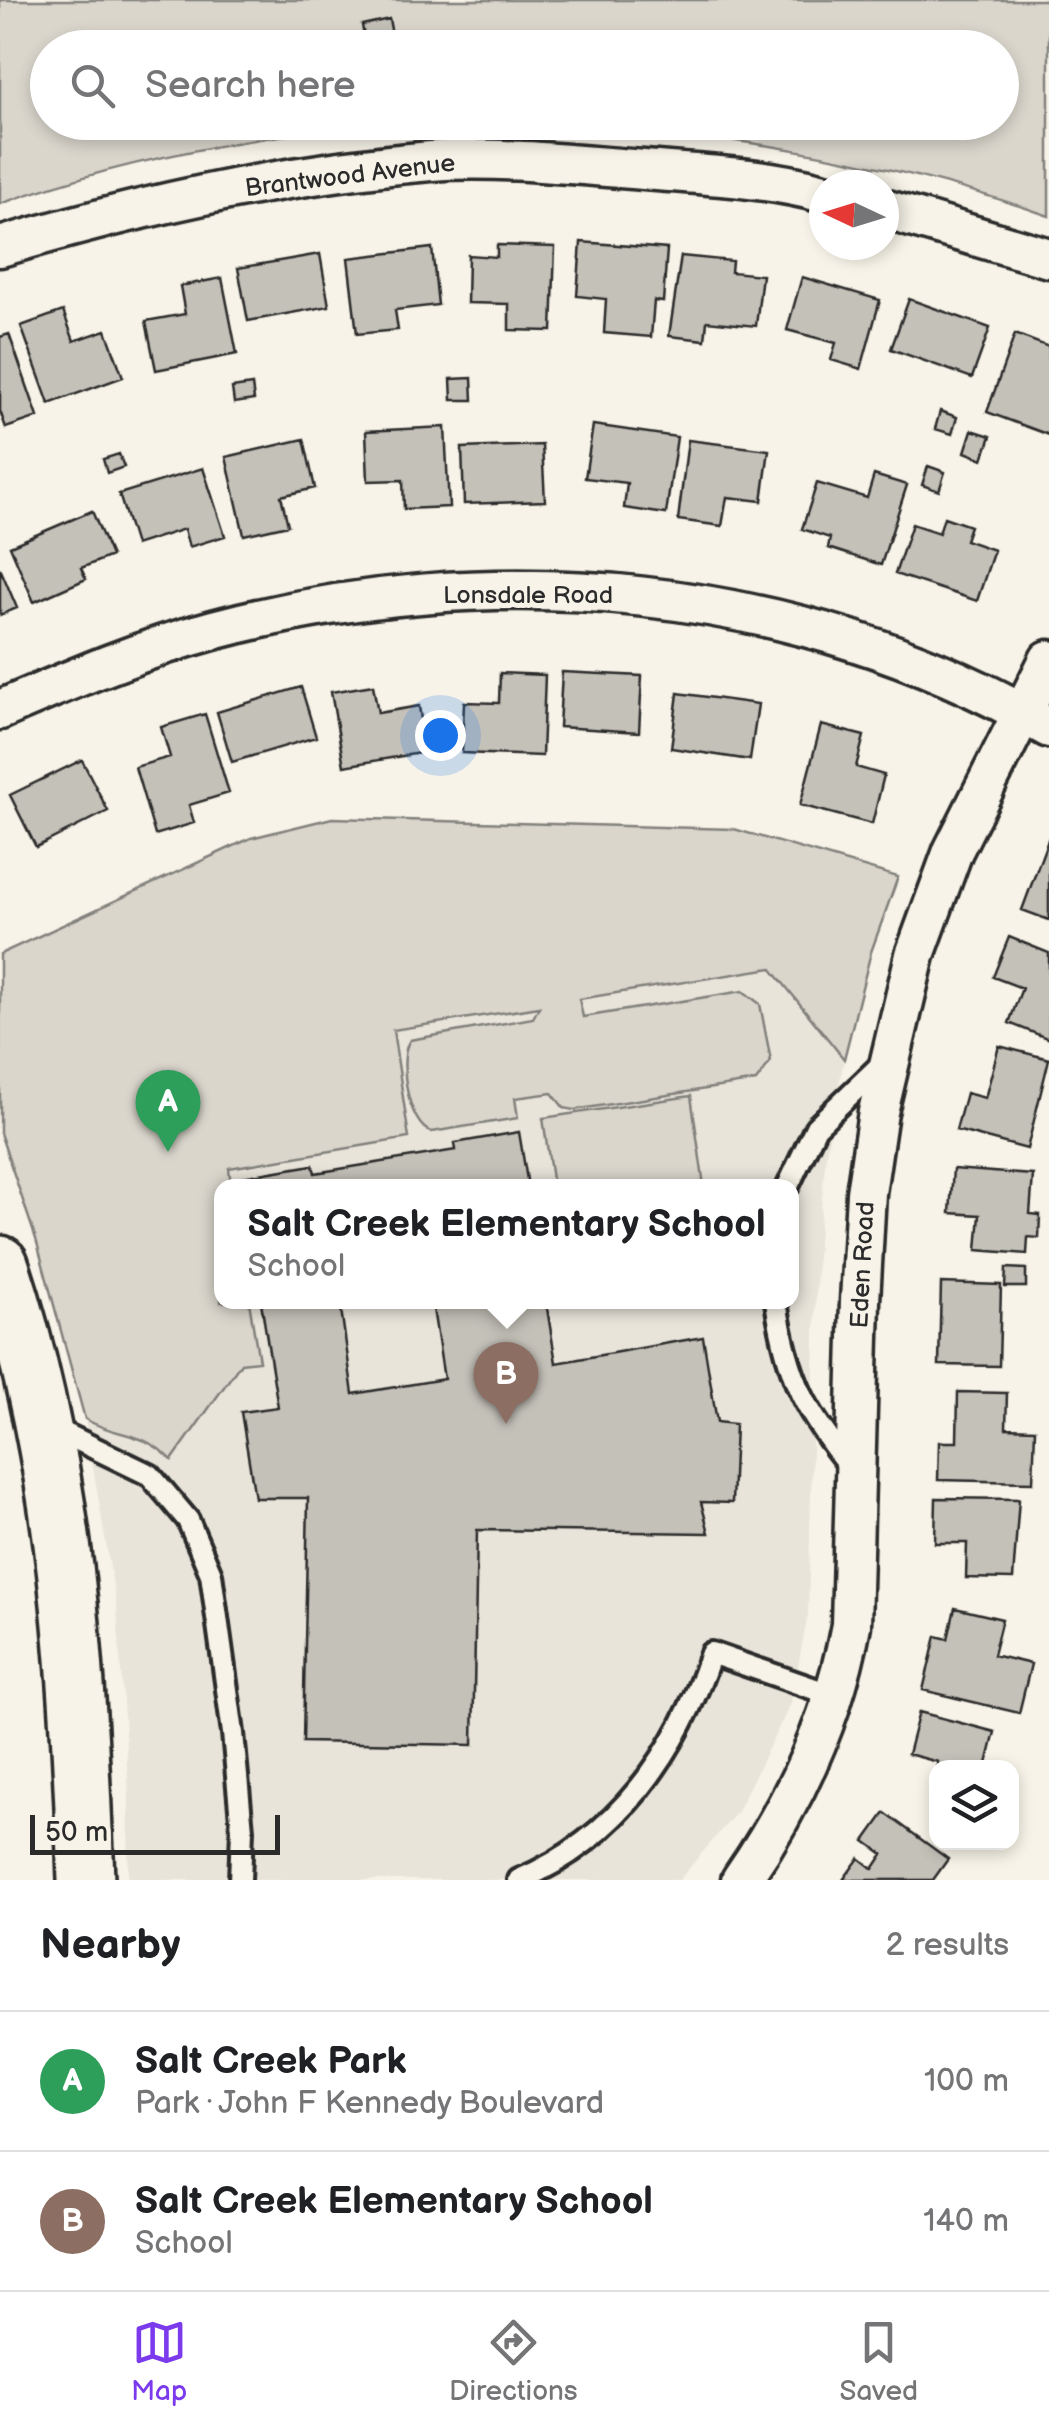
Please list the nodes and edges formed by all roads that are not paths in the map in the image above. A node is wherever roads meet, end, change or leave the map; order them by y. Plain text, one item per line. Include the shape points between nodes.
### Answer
1 (809, 189) edge
2 (899, 213) edge
3 (0, 247) edge
4 (1049, 258) edge
5 (1049, 660) edge
6 (0, 710) edge
7 (1036, 720) edge
8 (891, 1055) junction
9 (791, 1179) edge
10 (0, 1264) edge
11 (777, 1309) edge
12 (41, 1422) junction
13 (855, 1474) junction
14 (832, 1695) junction
15 (86, 1880) edge
16 (240, 1880) edge
17 (519, 1880) edge
18 (741, 1880) edge

1 - 3 street, Brantwood Avenue via 776,180 434,161 126,210
2 - 4 street
5 - 7 street, Eden Road
6 - 7 street, Lonsdale Road via 138,653 256,620 372,600 538,591 696,604 798,624 973,684
7 - 8 street, Eden Road via 953,851 915,954
8 - 9 lane via 816,1127
8 - 13 street, Eden Road via 866,1193
10 - 12 street
11 - 13 lane via 788,1368 816,1426
12 - 15 street via 57,1493 76,1652
12 - 16 lane via 150,1475 188,1520 210,1574 233,1734
13 - 14 street, Eden Road via 851,1624
14 - 17 lane via 711,1653 683,1725 640,1789 584,1842
14 - 18 street, Eden Road via 797,1792

